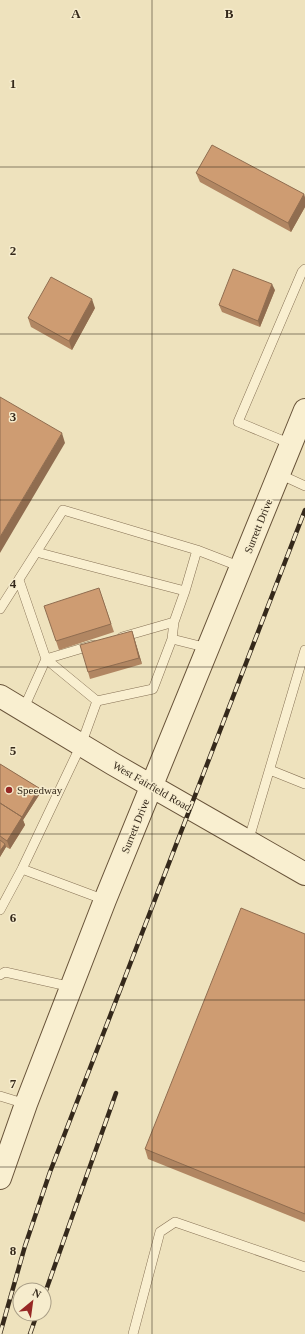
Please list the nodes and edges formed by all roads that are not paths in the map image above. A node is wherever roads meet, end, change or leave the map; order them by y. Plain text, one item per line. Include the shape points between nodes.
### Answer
1 (305, 269) edge
2 (305, 410) edge
3 (291, 444) junction
4 (279, 474) junction
5 (305, 486) edge
6 (197, 550) junction
7 (36, 552) junction
8 (242, 567) junction
9 (18, 580) junction
10 (185, 591) junction
11 (0, 609) edge
12 (174, 622) junction
13 (114, 639) edge
14 (172, 639) junction
15 (99, 644) edge
16 (208, 648) junction
17 (305, 650) edge
18 (46, 659) junction
19 (0, 696) edge
20 (97, 701) junction
21 (23, 710) junction
22 (81, 745) junction
23 (270, 770) junction
24 (305, 784) edge
25 (152, 786) junction
26 (248, 842) junction
27 (22, 869) junction
28 (304, 870) edge
29 (106, 900) junction
30 (0, 910) edge
31 (0, 975) edge
32 (72, 987) junction
33 (0, 1096) edge
34 (26, 1104) junction
35 (0, 1178) edge
36 (305, 1267) edge
37 (133, 1334) edge

1 - 3 lane via 238,422
2 - 3 street, Surrett Drive
3 - 4 street, Surrett Drive
4 - 5 lane
4 - 8 street, Surrett Drive
6 - 7 lane via 63,510
6 - 8 lane
6 - 10 lane
7 - 9 lane
7 - 10 lane
8 - 16 street, Surrett Drive
9 - 11 lane
9 - 18 lane
10 - 12 lane
12 - 13 lane
12 - 14 lane
14 - 16 lane
14 - 20 lane via 153,689
15 - 18 lane
16 - 25 street, Surrett Drive
17 - 23 lane
18 - 20 lane
18 - 21 lane
19 - 21 street, West Fairfield Road
20 - 22 lane
21 - 22 street, West Fairfield Road
22 - 25 street, West Fairfield Road
22 - 27 lane
23 - 24 lane
23 - 26 lane
25 - 26 street, West Fairfield Road
25 - 29 street, Surrett Drive
26 - 28 street, West Fairfield Road
27 - 29 lane
27 - 30 lane
29 - 32 street, Surrett Drive
31 - 32 lane via 5,972
32 - 34 street, Surrett Drive
33 - 34 lane
34 - 35 street, Surrett Drive
36 - 37 lane via 175,1222 160,1232

